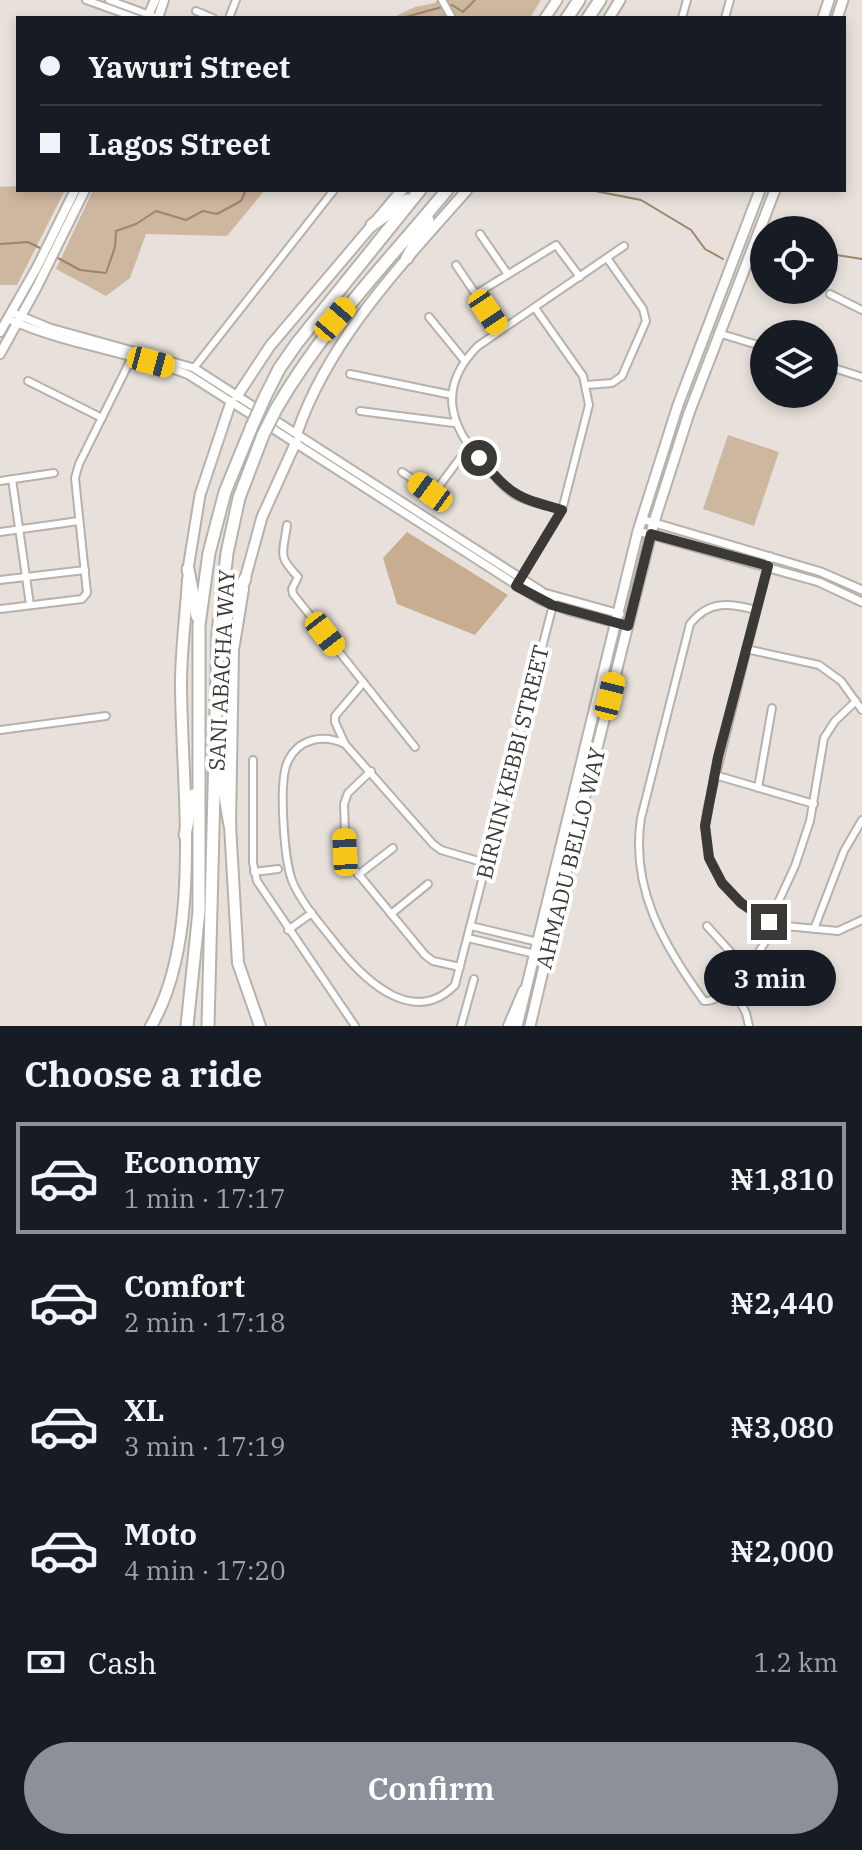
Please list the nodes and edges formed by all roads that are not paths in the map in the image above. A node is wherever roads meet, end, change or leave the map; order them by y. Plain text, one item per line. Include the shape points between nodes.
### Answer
1 (86, 0) edge
2 (109, 0) edge
3 (444, 2) edge
4 (196, 11) dead end
5 (130, 16) edge
6 (150, 16) edge
7 (208, 16) edge
8 (450, 16) edge
9 (74, 192) edge
10 (84, 192) edge
11 (332, 192) edge
12 (400, 192) edge
13 (417, 192) edge
14 (418, 192) edge
15 (445, 192) edge
16 (465, 192) edge
17 (759, 192) edge
18 (774, 192) edge
19 (438, 201) junction
20 (372, 225) junction
21 (480, 234) dead end
22 (56, 240) junction
23 (624, 246) dead end
24 (407, 258) junction
25 (607, 258) junction
26 (456, 265) dead end
27 (41, 269) junction
28 (507, 273) junction
29 (580, 277) junction
30 (476, 294) junction
31 (838, 298) edge
32 (535, 308) junction
33 (862, 310) edge
34 (10, 315) junction
35 (429, 317) dead end
36 (19, 319) junction
37 (500, 330) junction
38 (0, 332) edge
39 (718, 333) junction
40 (750, 343) edge
41 (0, 354) edge
42 (133, 355) junction
43 (464, 360) junction
44 (194, 368) junction
45 (838, 369) edge
46 (350, 374) dead end
47 (862, 377) edge
48 (28, 381) dead end
49 (587, 385) junction
50 (452, 395) junction
51 (234, 399) junction
52 (360, 411) dead end
53 (102, 418) junction
54 (454, 423) junction
55 (296, 437) junction
56 (469, 446) junction
57 (402, 472) dead end
58 (54, 473) dead end
59 (12, 479) junction
60 (0, 481) edge
61 (562, 510) junction
62 (641, 519) junction
63 (79, 521) junction
64 (654, 522) junction
65 (287, 525) dead end
66 (19, 529) junction
67 (638, 531) junction
68 (0, 532) edge
69 (651, 534) junction
70 (770, 556) junction
71 (768, 566) junction
72 (188, 569) junction
73 (85, 570) junction
74 (26, 577) junction
75 (245, 579) junction
76 (0, 580) edge
77 (518, 582) junction
78 (862, 590) edge
79 (554, 602) junction
80 (862, 602) edge
81 (30, 605) junction
82 (0, 609) edge
83 (756, 610) junction
84 (616, 618) junction
85 (629, 621) junction
86 (199, 625) junction
87 (218, 633) junction
88 (746, 649) junction
89 (363, 683) junction
90 (856, 701) junction
91 (772, 708) dead end
92 (862, 710) edge
93 (106, 716) dead end
94 (0, 730) edge
95 (345, 744) junction
96 (415, 747) dead end
97 (217, 749) junction
98 (253, 760) dead end
99 (198, 771) junction
100 (371, 771) junction
101 (715, 775) junction
102 (758, 788) junction
103 (814, 804) junction
104 (862, 820) edge
105 (230, 825) junction
106 (185, 835) junction
107 (393, 848) dead end
108 (485, 863) junction
109 (278, 869) dead end
110 (254, 872) junction
111 (358, 875) junction
112 (428, 884) dead end
113 (312, 913) junction
114 (391, 914) junction
115 (862, 920) edge
116 (772, 923) junction
117 (471, 926) junction
118 (707, 926) dead end
119 (814, 929) junction
120 (288, 930) junction
121 (468, 938) junction
122 (536, 942) junction
123 (548, 945) junction
124 (533, 953) junction
125 (546, 956) junction
126 (460, 967) junction
127 (746, 969) junction
128 (474, 979) dead end
129 (732, 987) junction
130 (524, 991) junction
131 (387, 1003) dead end
132 (424, 1012) dead end
133 (151, 1026) edge
134 (187, 1026) edge
135 (208, 1026) edge
136 (260, 1026) edge
137 (355, 1026) edge
138 (461, 1026) edge
139 (509, 1026) edge
140 (517, 1026) edge
141 (530, 1026) edge
142 (749, 1026) edge

1 - 5 street
2 - 6 street
3 - 8 street
4 - 7 street
9 - 22 main road
10 - 22 main road
11 - 44 street
12 - 20 main road, SANI ABACHA WAY
13 - 20 highway
14 - 86 highway, SANI ABACHA WAY, bridge via 279,369 225,492
15 - 19 highway, SANI ABACHA WAY
16 - 24 main road, SANI ABACHA WAY
17 - 62 main road, AHMADU BELLO WAY
18 - 39 main road, AHMADU BELLO WAY
19 - 24 highway
19 - 87 highway, SANI ABACHA WAY, bridge via 335,319 276,409 239,498
20 - 51 main road, SANI ABACHA WAY via 270,346
21 - 28 street
22 - 27 main road
23 - 25 street
24 - 55 main road, SANI ABACHA WAY via 334,357
25 - 29 street
25 - 49 street via 646,321 622,376 612,383
26 - 30 street
27 - 34 main road
27 - 36 main road
28 - 29 street via 556,245
28 - 30 street
29 - 32 street
30 - 37 street
31 - 33 street
32 - 37 street
32 - 49 street
34 - 36 street
34 - 38 main road
35 - 43 street
36 - 41 main road
36 - 42 street via 80,345
37 - 43 street
39 - 40 street
39 - 64 main road, AHMADU BELLO WAY
42 - 44 street
42 - 51 street via 189,375
42 - 53 street
43 - 50 street
44 - 51 street
45 - 47 street
46 - 50 street
48 - 53 street
49 - 61 street via 589,405
50 - 54 street
51 - 55 street
51 - 72 main road, SANI ABACHA WAY via 200,495
52 - 54 street
53 - 63 street via 75,478
54 - 56 street
55 - 75 main road, SANI ABACHA WAY via 262,517
55 - 77 street
56 - 57 street via 434,493
56 - 61 street via 508,491
58 - 59 street
59 - 60 street
59 - 66 street
61 - 77 street
62 - 64 street
62 - 67 main road, AHMADU BELLO WAY
63 - 66 street
63 - 73 street
64 - 69 main road, AHMADU BELLO WAY
64 - 70 street
65 - 89 street via 283,559 298,577 293,594
66 - 68 street
66 - 74 street
67 - 69 street
67 - 84 main road, AHMADU BELLO WAY
69 - 71 street
69 - 85 main road, AHMADU BELLO WAY
70 - 71 street
70 - 78 street
71 - 80 street
71 - 83 street
72 - 86 highway
72 - 106 highway via 181,681
73 - 74 street
73 - 81 street via 87,593 82,599
74 - 76 street
74 - 81 street
75 - 87 highway
75 - 105 highway via 233,650
77 - 79 street
79 - 84 street
79 - 108 street, BIRNIN KEBBI STREET
81 - 82 street
83 - 88 street
83 - 129 street via 715,605 690,624 637,842 649,908 704,1001
84 - 85 street
84 - 122 main road, AHMADU BELLO WAY
85 - 123 main road, AHMADU BELLO WAY
86 - 99 highway, SANI ABACHA WAY
87 - 97 highway, SANI ABACHA WAY
88 - 90 street via 819,665
88 - 101 street
89 - 95 street via 335,716
89 - 96 street
90 - 92 street
90 - 103 street via 824,738
91 - 102 street
93 - 94 street
95 - 100 street
95 - 113 street via 326,737 304,743 285,771 285,854 293,884
97 - 105 highway
97 - 135 highway, SANI ABACHA WAY
98 - 110 street
99 - 106 highway
99 - 134 highway, SANI ABACHA WAY via 199,911
100 - 108 street via 433,844
100 - 111 street via 344,804 346,859
101 - 102 street
101 - 116 street via 705,826 709,858 732,896
102 - 103 street
103 - 116 street
104 - 119 street
105 - 136 highway via 238,963
106 - 133 highway via 182,939 164,1004
107 - 111 street
108 - 117 street, BIRNIN KEBBI STREET
109 - 110 street
110 - 120 street
111 - 114 street
112 - 114 street
113 - 120 street
113 - 131 street
114 - 126 street via 433,961
115 - 119 street via 838,931
116 - 119 street
116 - 127 street
117 - 121 street, BIRNIN KEBBI STREET
117 - 122 street
118 - 127 street
120 - 137 street
121 - 124 street
121 - 126 street, BIRNIN KEBBI STREET
122 - 123 street
122 - 124 main road, AHMADU BELLO WAY
123 - 125 main road, AHMADU BELLO WAY
124 - 125 street
124 - 130 main road, AHMADU BELLO WAY
125 - 141 main road, AHMADU BELLO WAY
126 - 132 street, BIRNIN KEBBI STREET via 449,995
127 - 129 street
128 - 138 street
129 - 142 street
130 - 139 highway
130 - 140 main road, AHMADU BELLO WAY

